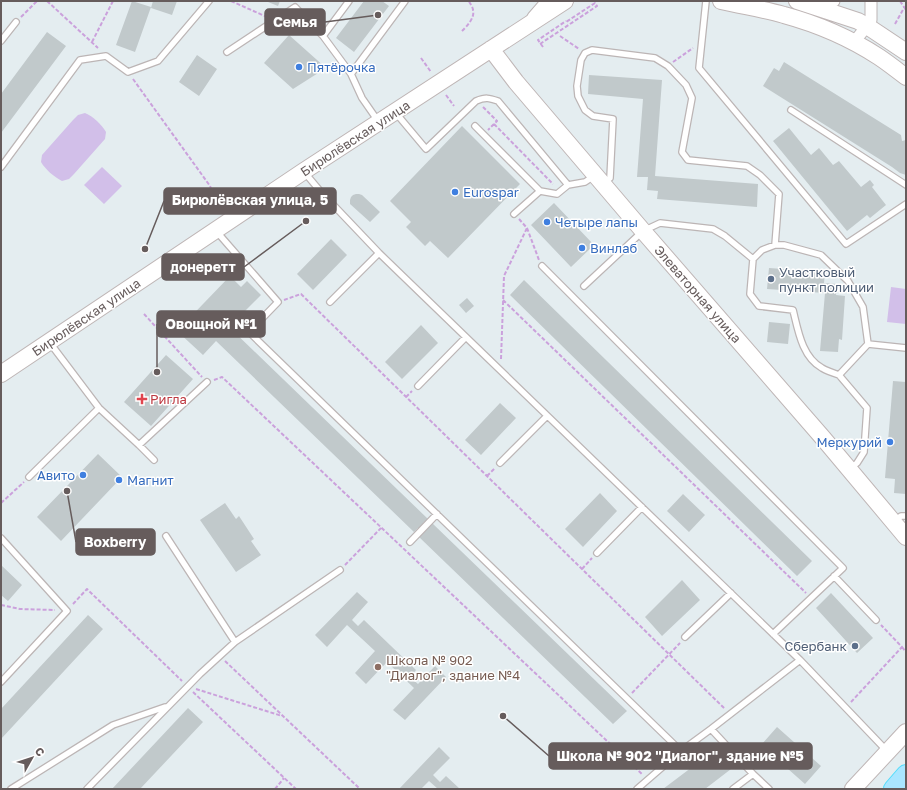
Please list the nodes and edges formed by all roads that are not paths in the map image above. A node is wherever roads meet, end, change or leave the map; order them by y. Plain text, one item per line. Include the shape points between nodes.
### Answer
1 (209, 1) edge
2 (349, 1) edge
3 (405, 1) edge
4 (548, 1) edge
5 (565, 1) edge
6 (706, 1) edge
7 (721, 1) edge
8 (834, 1) edge
9 (871, 1) edge
10 (803, 3) edge
11 (16, 22) road end
12 (867, 26) junction
13 (521, 29) junction
14 (323, 36) junction
15 (1, 41) edge
16 (854, 42) junction
17 (491, 49) junction
18 (227, 52) dead end
19 (906, 52) edge
20 (351, 74) junction
21 (906, 77) edge
22 (791, 110) dead end
23 (395, 112) junction
24 (379, 123) junction
25 (475, 126) dead end
26 (1, 168) edge
27 (304, 171) junction
28 (599, 179) junction
29 (568, 185) junction
30 (906, 185) edge
31 (540, 191) junction
32 (906, 204) edge
33 (514, 214) road end
34 (216, 230) junction
35 (643, 231) junction
36 (775, 245) junction
37 (379, 253) junction
38 (753, 259) junction
39 (542, 266) road end
40 (584, 286) dead end
41 (330, 302) dead end
42 (466, 337) junction
43 (49, 341) junction
44 (868, 344) junction
45 (906, 348) edge
46 (1, 374) edge
47 (839, 375) junction
48 (207, 382) road end
49 (418, 386) dead end
50 (99, 408) junction
51 (547, 416) junction
52 (139, 445) junction
53 (154, 460) dead end
54 (500, 463) dead end
55 (849, 469) junction
56 (29, 477) road end
57 (642, 507) junction
58 (438, 514) junction
59 (900, 519) edge
60 (166, 536) dead end
61 (906, 537) edge
62 (1, 538) edge
63 (410, 542) dead end
64 (597, 553) road end
65 (340, 570) road end
66 (834, 576) junction
67 (730, 593) junction
68 (876, 620) road end
69 (773, 634) junction
70 (685, 637) road end
71 (235, 642) junction
72 (800, 660) junction
73 (1, 682) edge
74 (168, 706) junction
75 (711, 729) junction
76 (906, 732) edge
77 (682, 750) junction
78 (888, 751) junction
79 (753, 774) junction
80 (906, 774) edge
81 (11, 789) edge
82 (87, 789) edge
83 (637, 789) edge
84 (733, 789) edge
85 (769, 789) edge
86 (853, 789) edge
87 (892, 789) edge

1 - 26 lane via 158,61 128,72 106,56 80,60
2 - 14 lane
3 - 20 lane
4 - 13 street
5 - 13 street, Бирюлёвская улица
6 - 32 lane via 699,68 846,244
7 - 16 street via 808,22
8 - 10 street
9 - 12 street via 871,20
10 - 12 street
11 - 15 lane
12 - 16 street
12 - 19 street
13 - 17 street, Бирюлёвская улица
14 - 18 lane via 295,7
14 - 20 lane
16 - 21 street
17 - 23 street, Бирюлёвская улица
17 - 28 street, Элеваторная улица
20 - 24 lane via 362,98
22 - 30 lane
23 - 24 street, Бирюлёвская улица
23 - 29 lane via 426,149 476,101 485,98 498,101
24 - 27 street, Бирюлёвская улица
25 - 31 lane
27 - 34 street, Бирюлёвская улица
27 - 37 lane
28 - 29 lane
28 - 35 street, Элеваторная улица
28 - 36 lane via 610,178 613,119 593,116 585,110 578,96 577,86 581,60 585,53 592,50 655,58 686,85 692,98 682,152 688,160 747,166 765,179 779,194
29 - 31 lane via 557,194
31 - 33 lane
34 - 43 street, Бирюлёвская улица
34 - 58 lane via 278,302 249,332
35 - 38 lane via 660,223 713,229
35 - 40 lane
35 - 55 street, Элеваторная улица
36 - 38 lane via 762,250
36 - 44 lane via 822,255 848,281 863,307
37 - 41 lane
37 - 42 lane
38 - 47 lane via 750,294 759,306 792,310 808,356 821,367
39 - 66 lane via 843,568
42 - 49 lane
42 - 51 lane
43 - 46 street, Бирюлёвская улица
43 - 50 lane
44 - 45 lane
44 - 47 lane
47 - 55 lane via 867,408 864,452 857,463
48 - 52 lane
50 - 52 lane
50 - 56 lane
51 - 54 lane
51 - 57 lane
52 - 53 lane
55 - 59 street, Элеваторная улица
57 - 64 lane
57 - 67 lane
58 - 63 lane
58 - 77 lane
59 - 61 street, Элеваторная улица
60 - 71 lane
62 - 73 lane via 67,611
65 - 71 lane
66 - 68 lane
66 - 69 lane
67 - 69 lane
67 - 70 lane
69 - 72 lane
71 - 74 lane
72 - 75 lane
72 - 78 lane
74 - 81 lane via 113,725
74 - 82 lane
75 - 77 lane
75 - 79 lane
76 - 78 street
77 - 83 lane
78 - 86 street
79 - 84 lane
79 - 85 lane
80 - 87 main road

